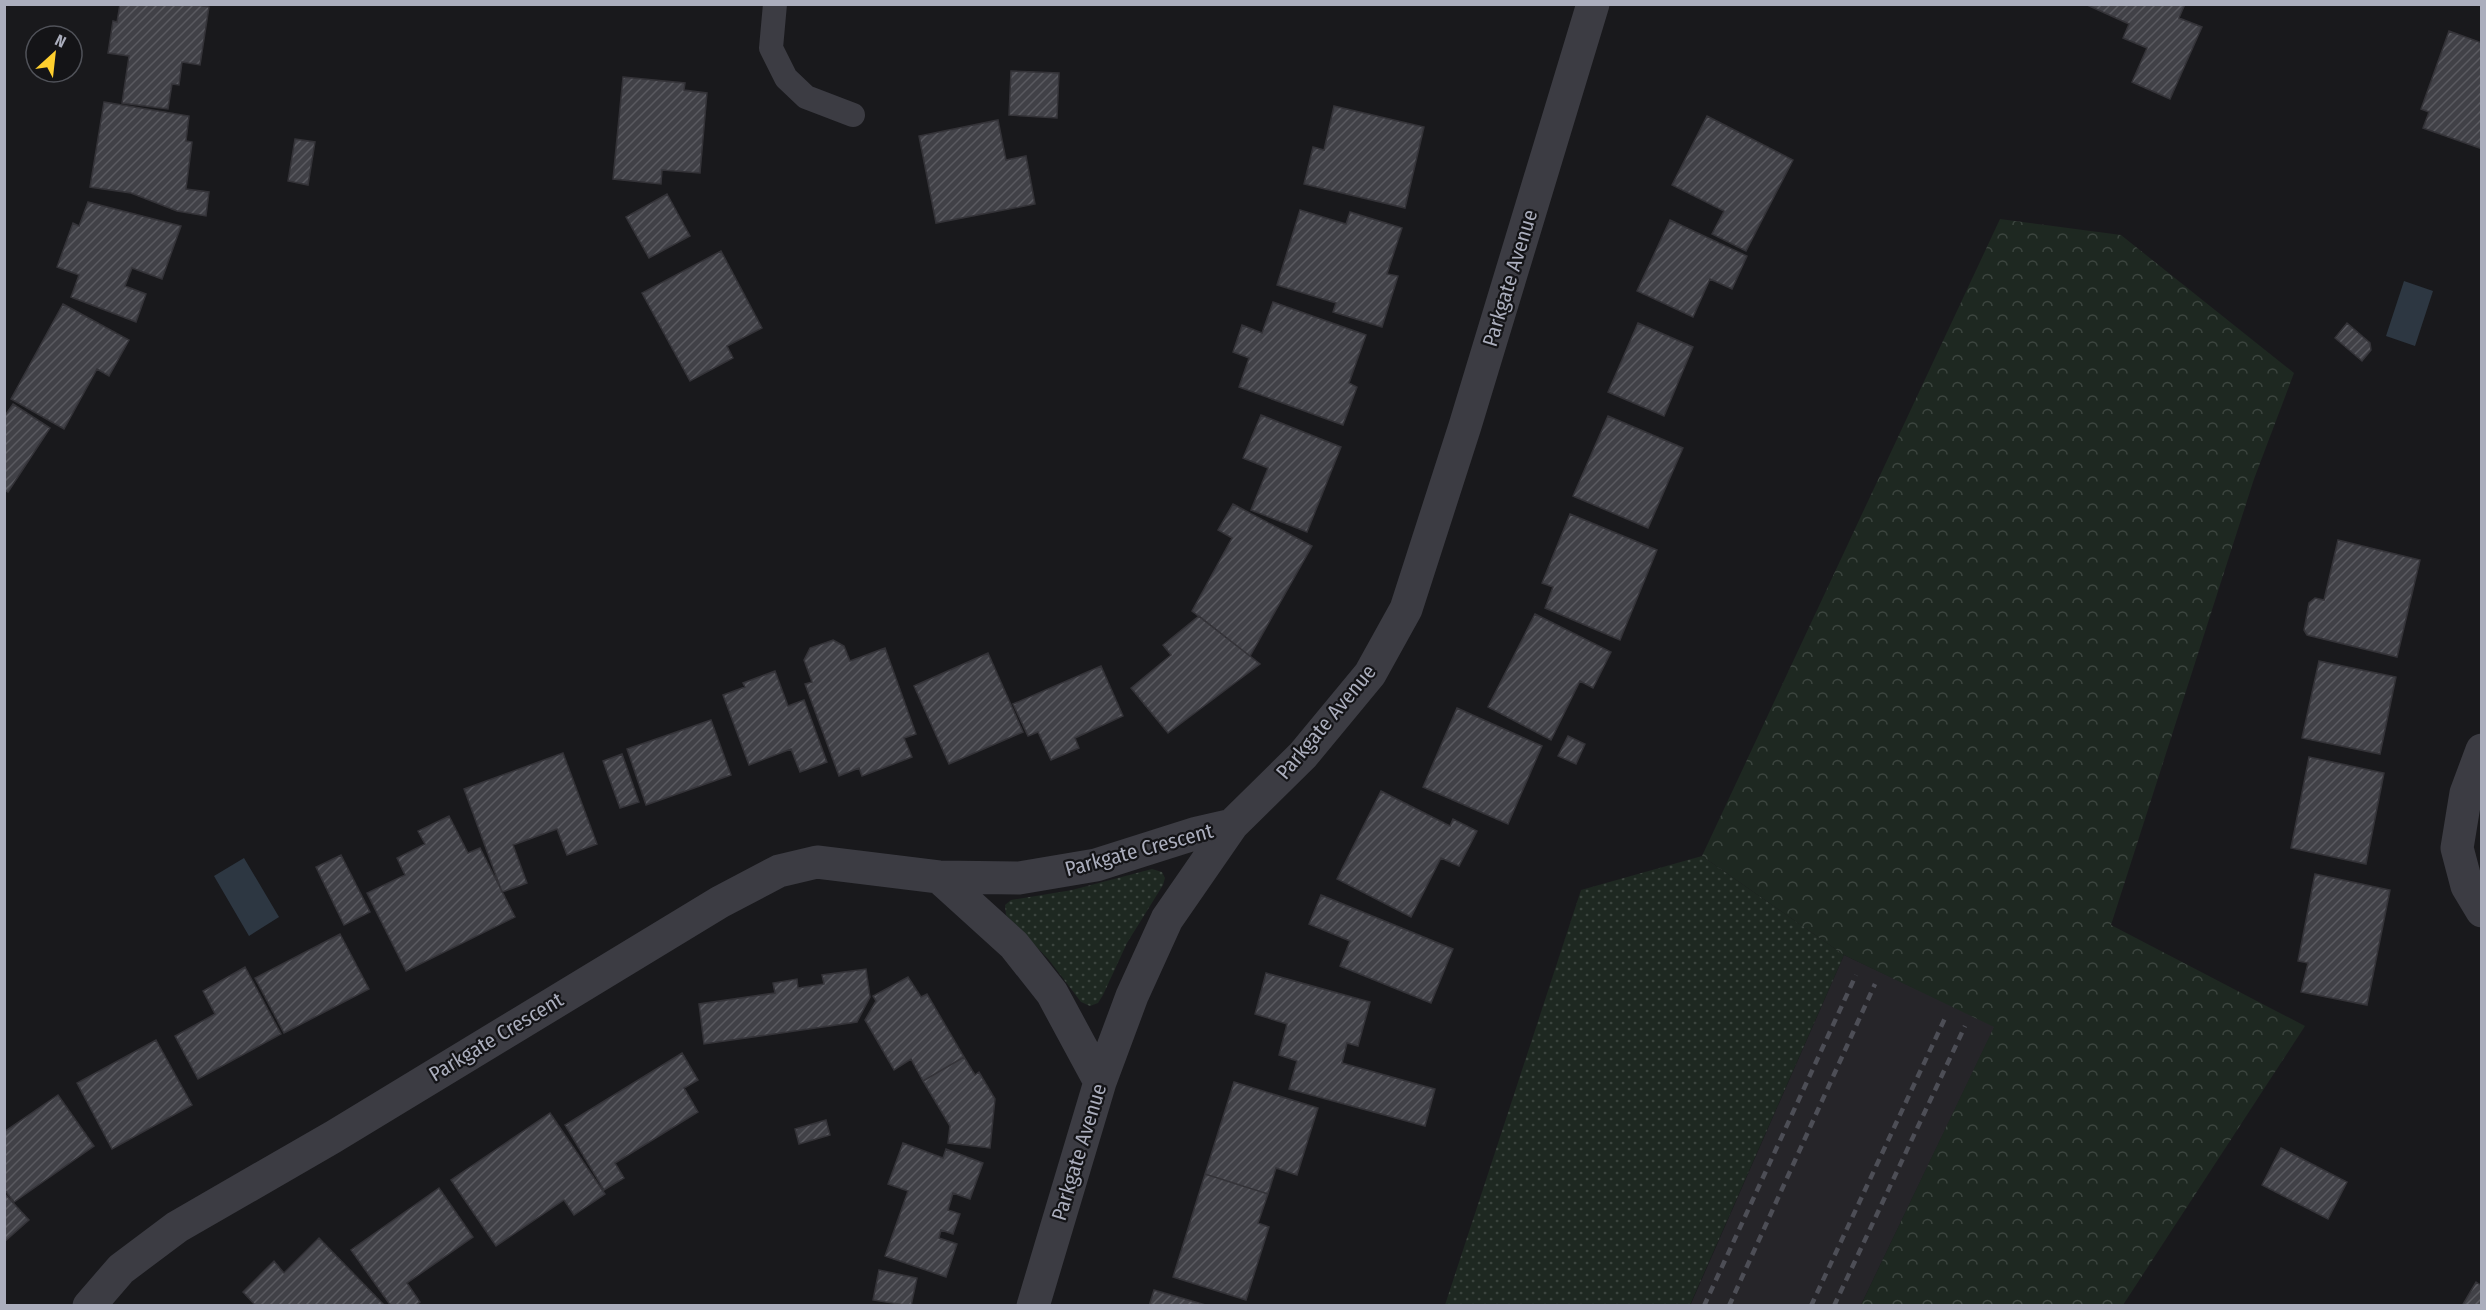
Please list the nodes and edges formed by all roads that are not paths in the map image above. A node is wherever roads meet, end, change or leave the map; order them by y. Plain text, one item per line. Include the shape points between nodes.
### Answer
1 (775, 4) edge
2 (1593, 4) edge
3 (853, 115) dead end
4 (2481, 750) edge
5 (1232, 825) junction
6 (939, 877) junction
7 (2481, 911) edge
8 (1100, 1082) junction
9 (89, 1305) edge
10 (1033, 1305) edge

1 - 3 lane via 771,48 786,78 806,97
2 - 5 street, Parkgate Avenue via 1406,609 1370,675 1303,755
4 - 7 street via 2466,793 2457,848 2467,886
5 - 6 street, Parkgate Crescent via 1085,867 1019,878
5 - 8 street, Parkgate Avenue via 1167,919 1132,996
6 - 8 street via 1021,953 1052,993
6 - 9 street, Parkgate Crescent via 817,862 779,871 720,902 177,1227 120,1269
8 - 10 street, Parkgate Avenue

